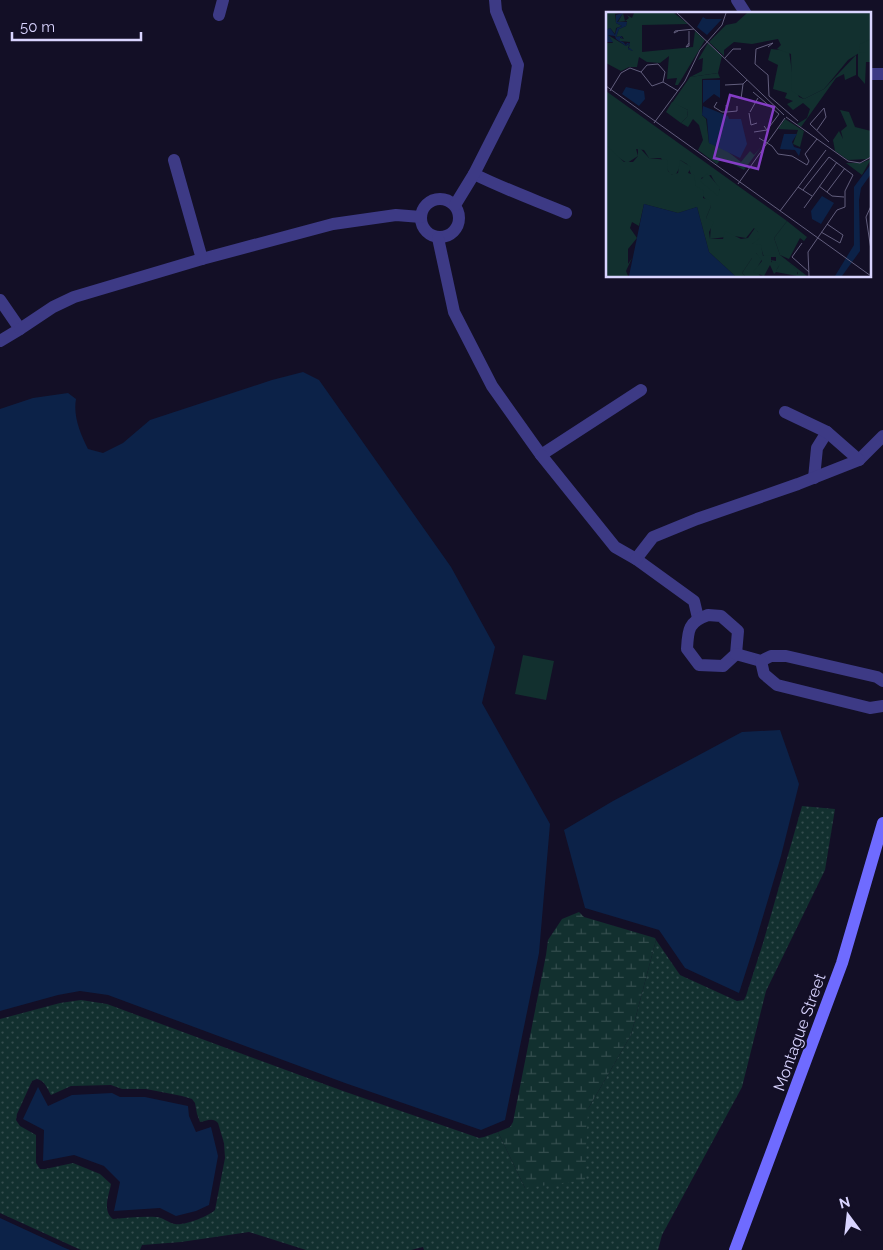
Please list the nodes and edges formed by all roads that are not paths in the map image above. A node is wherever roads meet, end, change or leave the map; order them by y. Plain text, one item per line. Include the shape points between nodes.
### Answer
1 (223, 0) edge
2 (495, 0) edge
3 (737, 0) edge
4 (745, 12) edge
5 (219, 15) dead end
6 (870, 74) edge
7 (883, 74) edge
8 (174, 160) dead end
9 (474, 174) junction
10 (455, 205) junction
11 (566, 213) dead end
12 (421, 217) junction
13 (438, 238) junction
14 (202, 259) junction
15 (0, 300) edge
16 (20, 329) junction
17 (0, 341) edge
18 (641, 390) dead end
19 (785, 412) dead end
20 (827, 432) junction
21 (883, 436) edge
22 (541, 455) junction
23 (859, 460) junction
24 (814, 478) junction
25 (636, 559) junction
26 (698, 618) junction
27 (736, 654) junction
28 (761, 661) junction
29 (883, 681) edge
30 (883, 706) edge
31 (883, 822) edge
32 (735, 1250) edge

1 - 5 street
2 - 9 street via 496,11 518,65 514,97
3 - 4 street
6 - 7 street
8 - 14 street
9 - 10 street
9 - 11 street
10 - 12 street via 444,199 431,201
10 - 13 street via 460,218 456,230 451,235
12 - 13 street via 427,233
12 - 14 street via 396,215 333,224
13 - 22 street via 454,312 492,386
14 - 16 street via 74,297
15 - 16 street
16 - 17 street
18 - 22 street
19 - 20 street
20 - 23 street
20 - 24 street via 817,448
21 - 23 street
22 - 25 street via 616,547
23 - 24 street
24 - 25 street via 653,537
25 - 26 street via 694,601
26 - 27 street via 721,616 738,631
26 - 27 street via 688,630 686,649 699,665 723,666
27 - 28 street
28 - 29 street via 771,656 786,656
28 - 30 street via 764,674 777,685 870,708
31 - 32 street, Montague Street via 842,963

